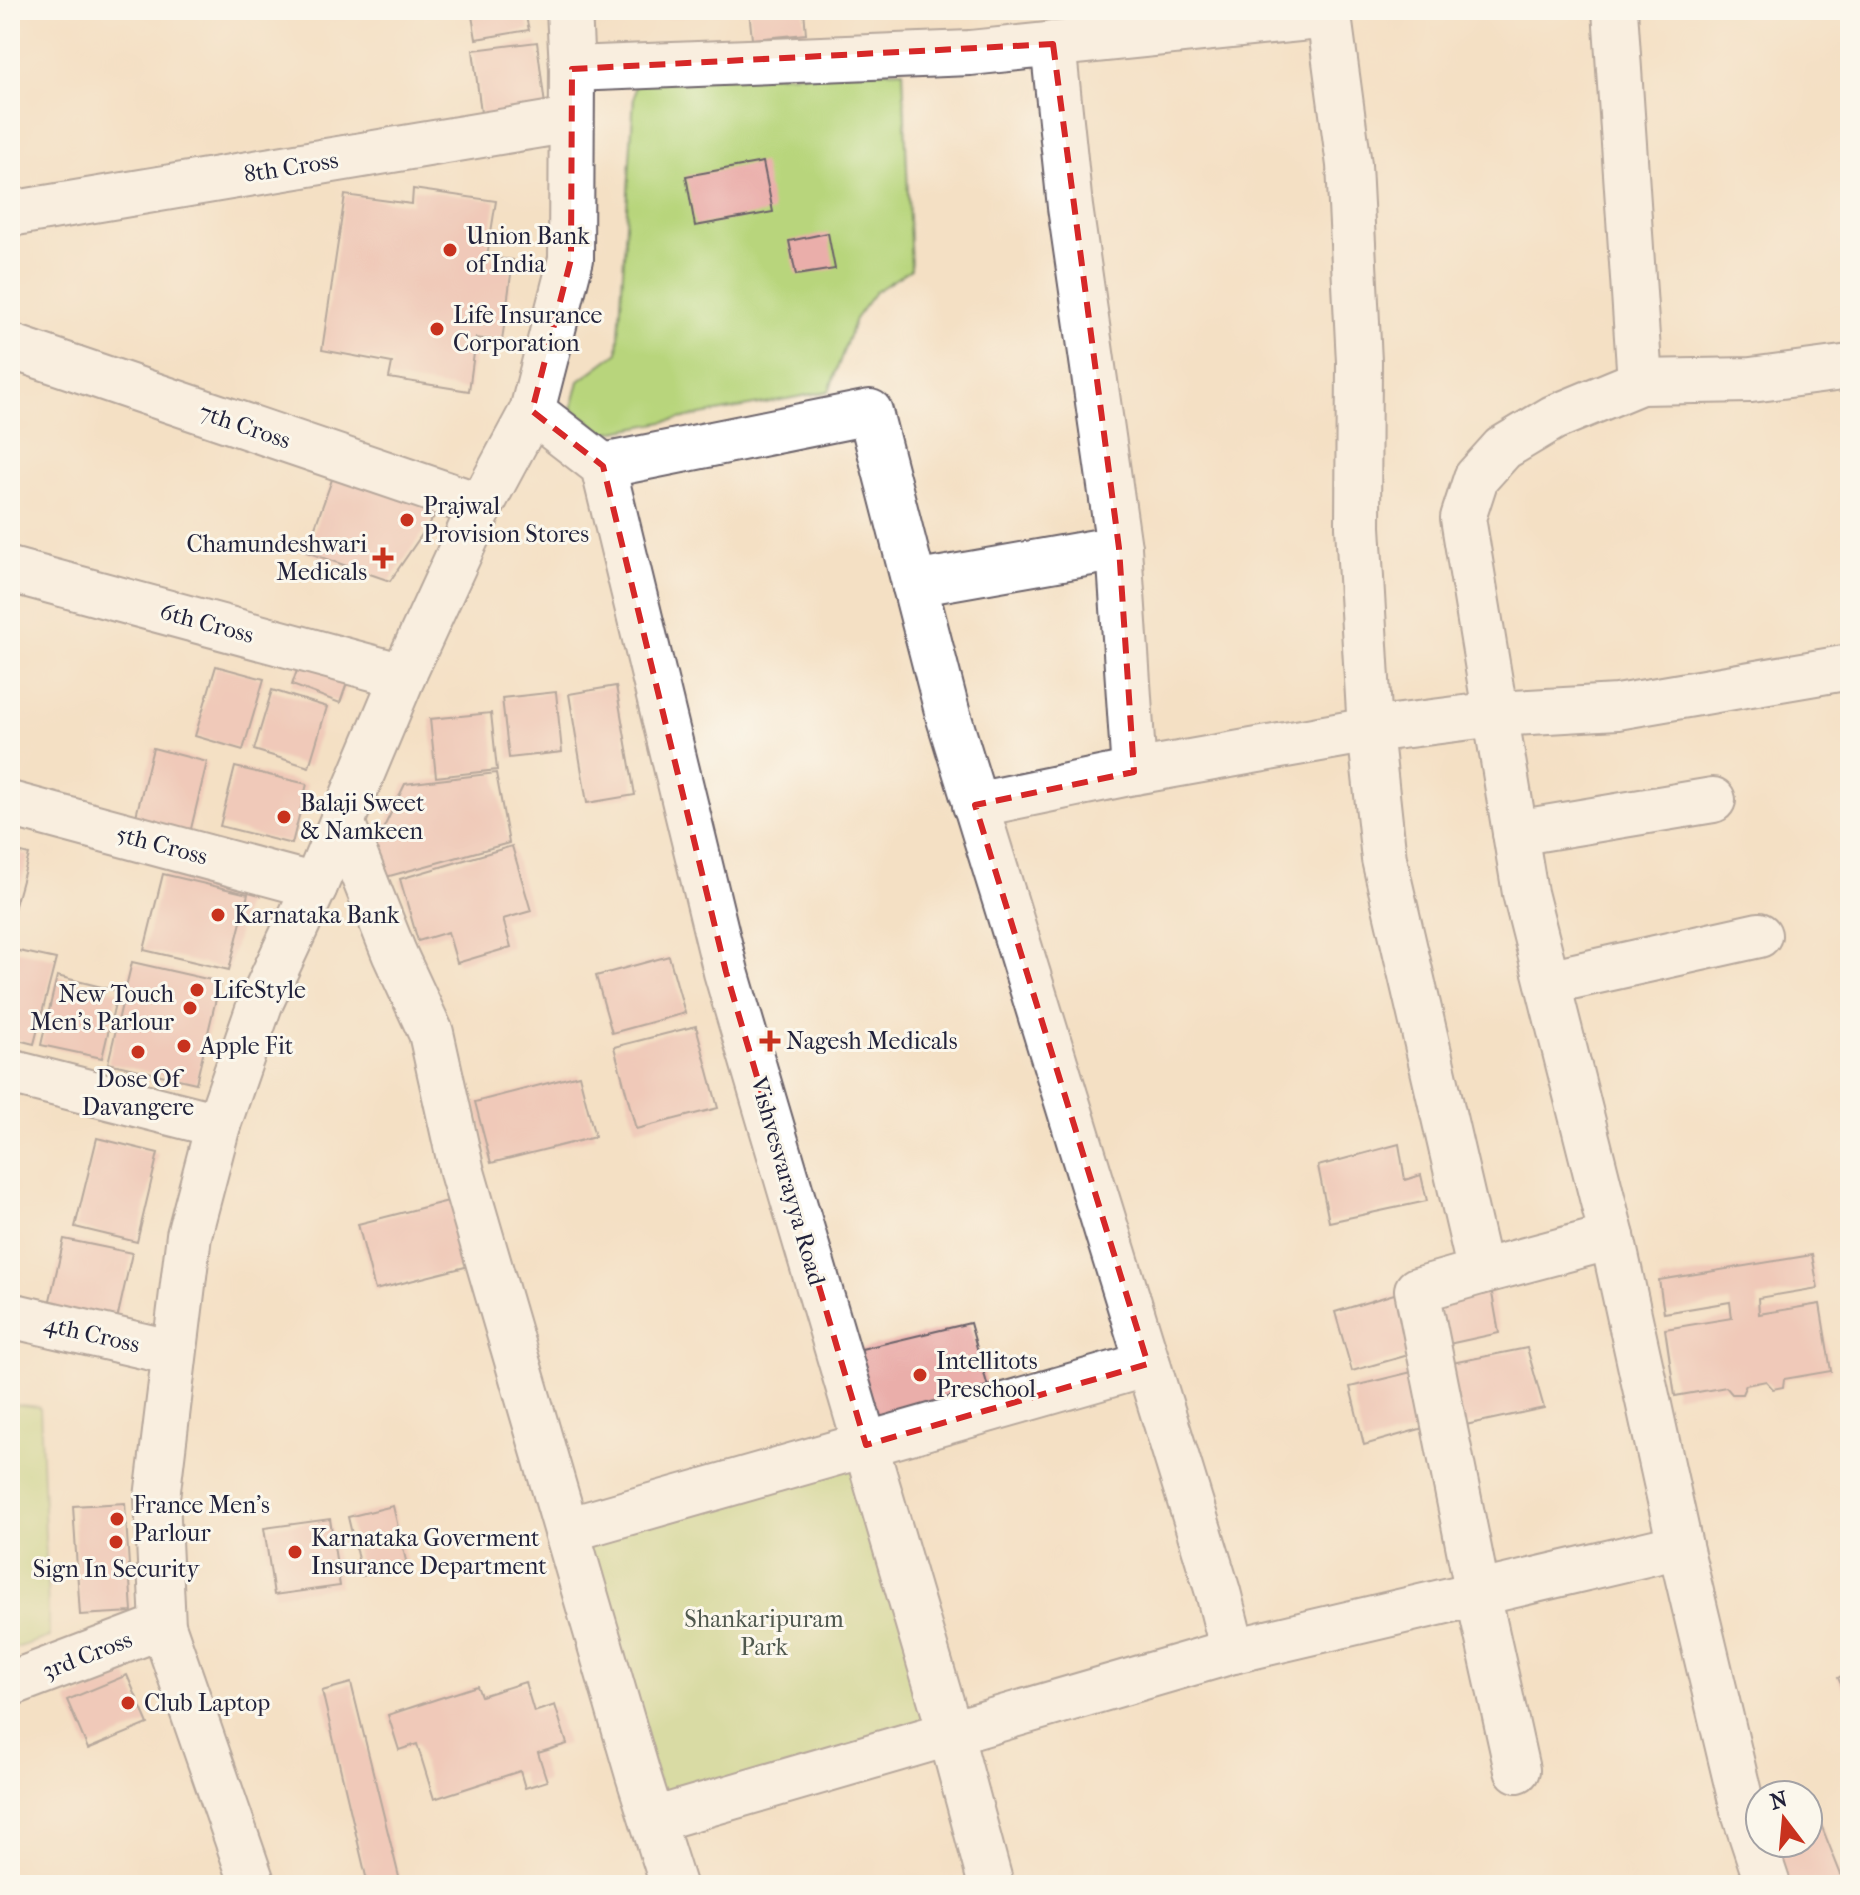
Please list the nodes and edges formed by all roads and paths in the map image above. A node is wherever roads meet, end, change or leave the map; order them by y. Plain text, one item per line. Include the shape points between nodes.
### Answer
1 (569, 10) edge
2 (1615, 10) edge
3 (1346, 13) edge
4 (1053, 44) junction
5 (572, 69) junction
6 (571, 120) junction
7 (10, 214) edge
8 (10, 346) edge
9 (1850, 367) edge
10 (1640, 382) junction
11 (532, 411) junction
12 (603, 466) junction
13 (481, 506) junction
14 (1119, 548) junction
15 (10, 570) edge
16 (914, 584) junction
17 (1850, 667) edge
18 (403, 676) junction
19 (1495, 714) junction
20 (1370, 730) junction
21 (1134, 772) junction
22 (1713, 800) dead end
23 (10, 804) edge
24 (975, 805) junction
25 (342, 822) junction
26 (1515, 833) junction
27 (315, 886) junction
28 (1759, 935) dead end
29 (1548, 982) junction
30 (10, 1072) edge
31 (218, 1125) junction
32 (1612, 1237) junction
33 (1480, 1272) junction
34 (10, 1315) edge
35 (174, 1353) junction
36 (1148, 1364) junction
37 (866, 1445) junction
38 (567, 1530) junction
39 (1680, 1546) junction
40 (1478, 1594) junction
41 (163, 1626) junction
42 (1233, 1651) junction
43 (10, 1684) edge
44 (950, 1732) junction
45 (1517, 1770) dead end
46 (653, 1820) junction
47 (248, 1884) edge
48 (673, 1885) edge
49 (991, 1885) edge
50 (1768, 1885) edge

1 - 5 street
2 - 10 street
3 - 4 street
3 - 20 street via 1359,362 1358,527
4 - 5 street via 970,53
4 - 14 street via 1070,207
5 - 6 street
6 - 7 street, 8th Cross
6 - 11 street via 571,259
8 - 13 street, 7th Cross
9 - 10 street via 1751,380
10 - 19 street via 1553,418 1503,448 1476,478 1463,518
11 - 12 street
11 - 13 street
12 - 16 street via 870,412
12 - 37 street, Vishvesvarayya Road via 726,972
13 - 18 street
14 - 16 street
14 - 21 street
15 - 18 street, 6th Cross
16 - 24 street
17 - 19 street via 1617,707
18 - 25 street
19 - 20 street
19 - 26 street
20 - 21 street
20 - 33 street via 1384,859
21 - 24 street
22 - 26 street
23 - 27 street, 5th Cross
24 - 36 street
25 - 27 street
25 - 38 street via 431,1033 462,1172
26 - 29 street
27 - 31 street via 260,1004
28 - 29 street
29 - 32 street
30 - 31 street
31 - 35 street via 189,1235
32 - 33 street
32 - 39 street
33 - 40 street via 1417,1290
34 - 35 street, 4th Cross
35 - 41 street via 157,1498
36 - 37 street
36 - 42 street
37 - 38 street
37 - 44 street, Vishvesvarayya Road
38 - 46 street
39 - 40 street
39 - 50 street via 1743,1810
40 - 42 street
40 - 45 street
41 - 43 street, 3rd Cross
41 - 47 street
42 - 44 street
44 - 46 street
44 - 49 street, Vishvesvarayya Road
46 - 48 street

